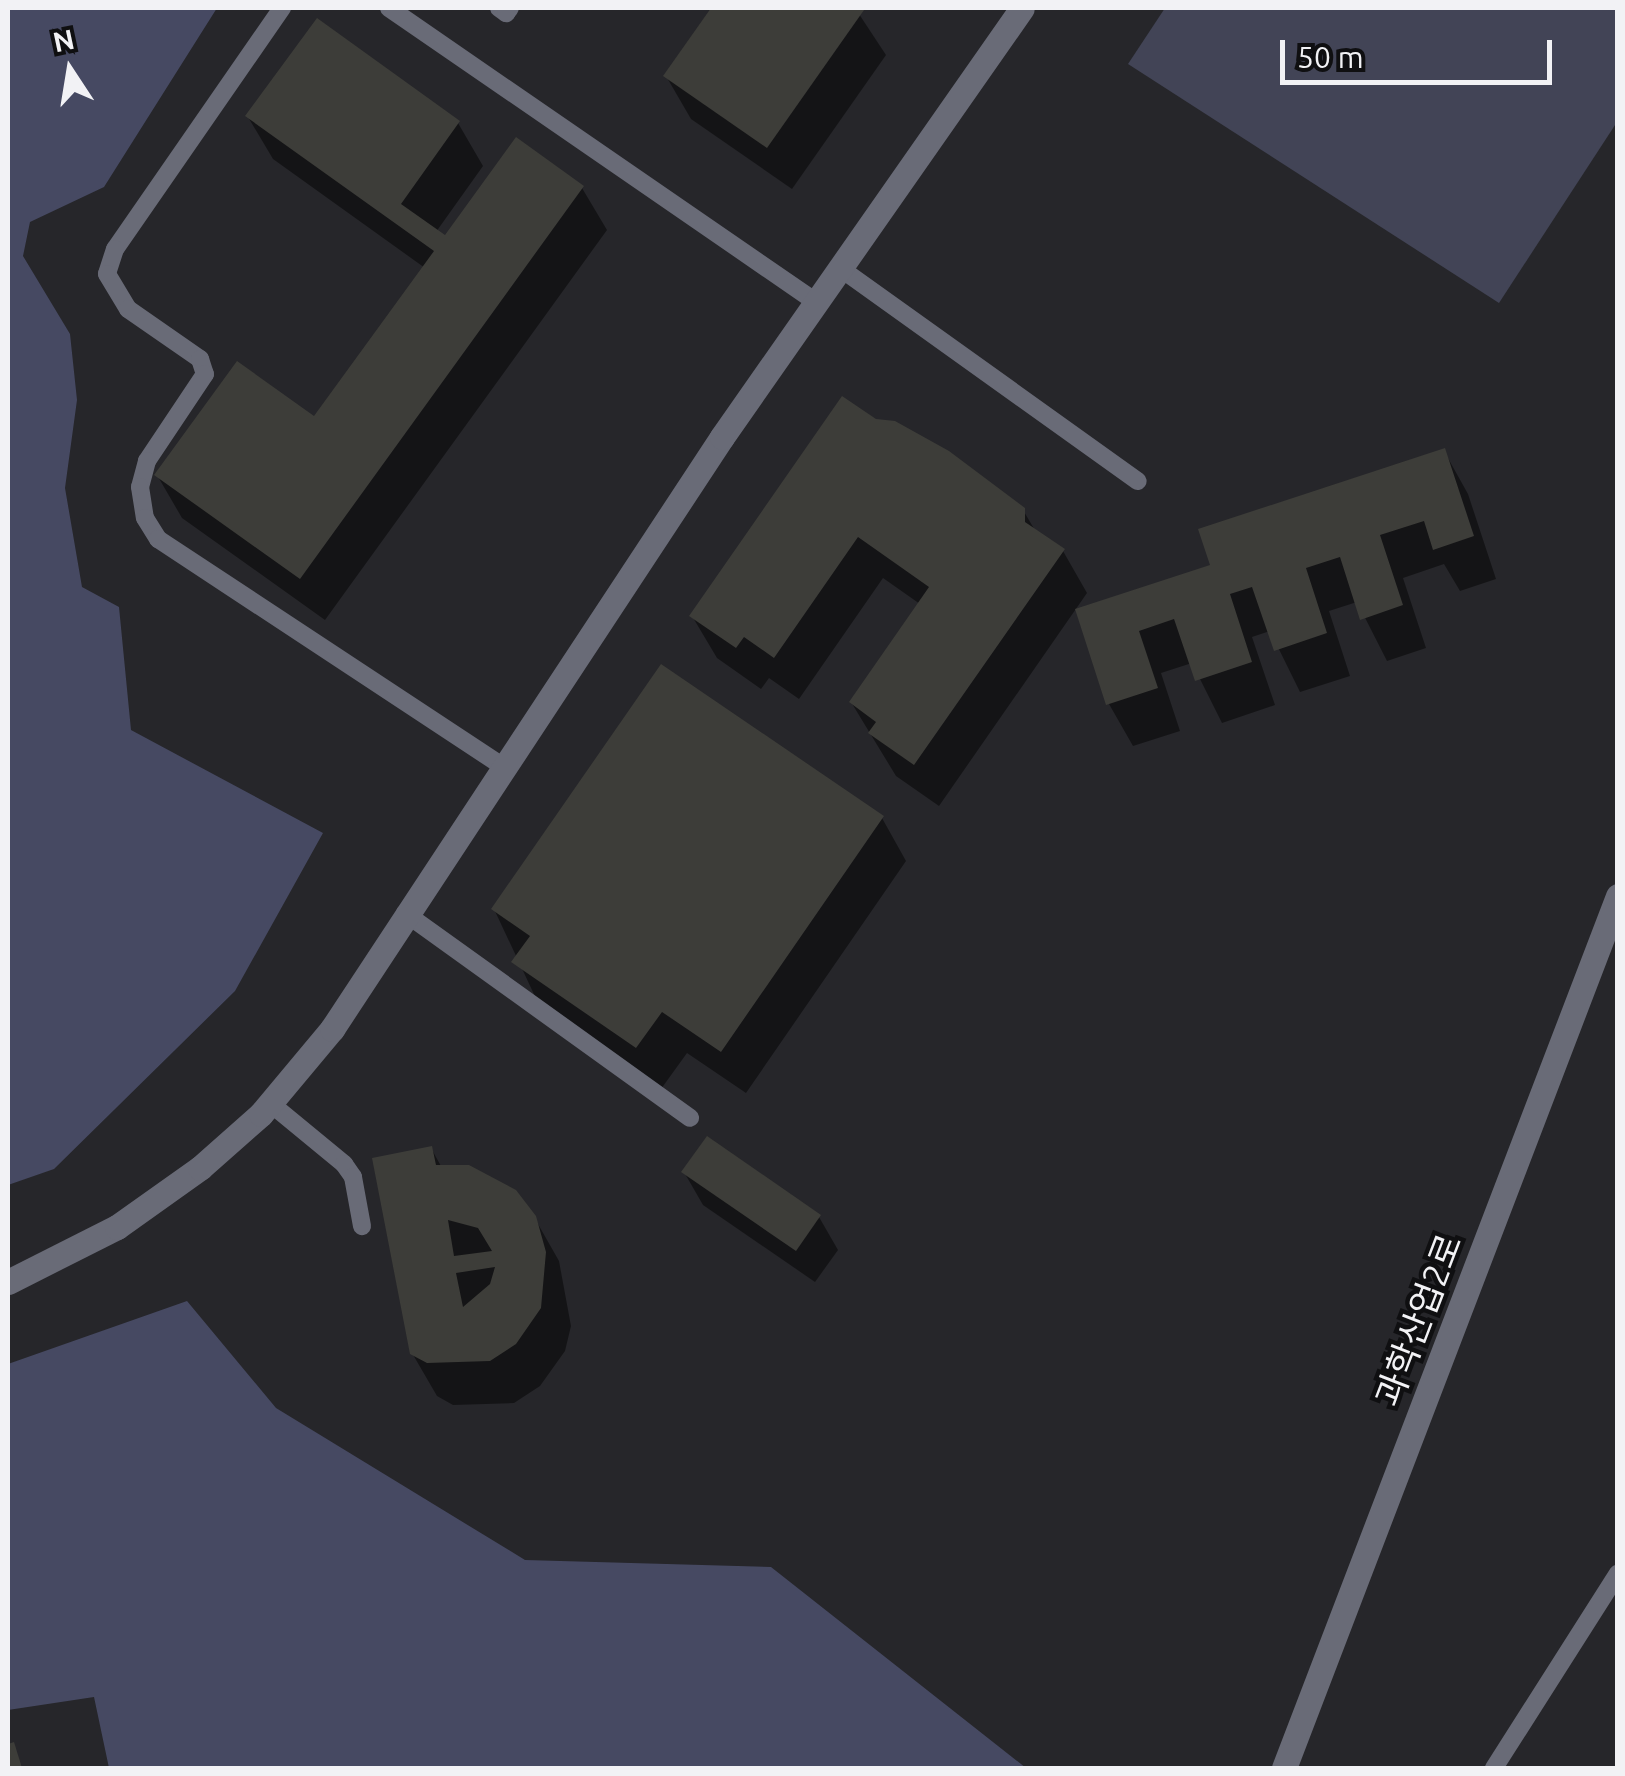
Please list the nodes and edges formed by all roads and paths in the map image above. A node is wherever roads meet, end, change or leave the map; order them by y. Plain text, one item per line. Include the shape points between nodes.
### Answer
1 (282, 8) edge
2 (389, 8) edge
3 (498, 8) edge
4 (510, 8) edge
5 (1012, 11) edge
6 (840, 268) junction
7 (816, 302) junction
8 (1138, 480) dead end
9 (501, 765) junction
10 (1618, 896) edge
11 (406, 913) junction
12 (270, 1103) junction
13 (690, 1118) dead end
14 (362, 1226) dead end
15 (8, 1282) edge
16 (1618, 1573) edge
17 (1284, 1768) edge
18 (1494, 1768) edge

1 - 9 lane via 116,250 107,274 128,309 200,359 205,374 147,461 140,488 145,518 158,540
2 - 7 lane
3 - 4 lane
5 - 6 street
6 - 7 street
6 - 8 lane
7 - 9 street
9 - 11 street
10 - 17 street, 과학산업2로
11 - 12 street via 332,1028
11 - 13 lane
12 - 14 lane via 344,1164 353,1177
12 - 15 street via 200,1168 117,1228
16 - 18 lane

